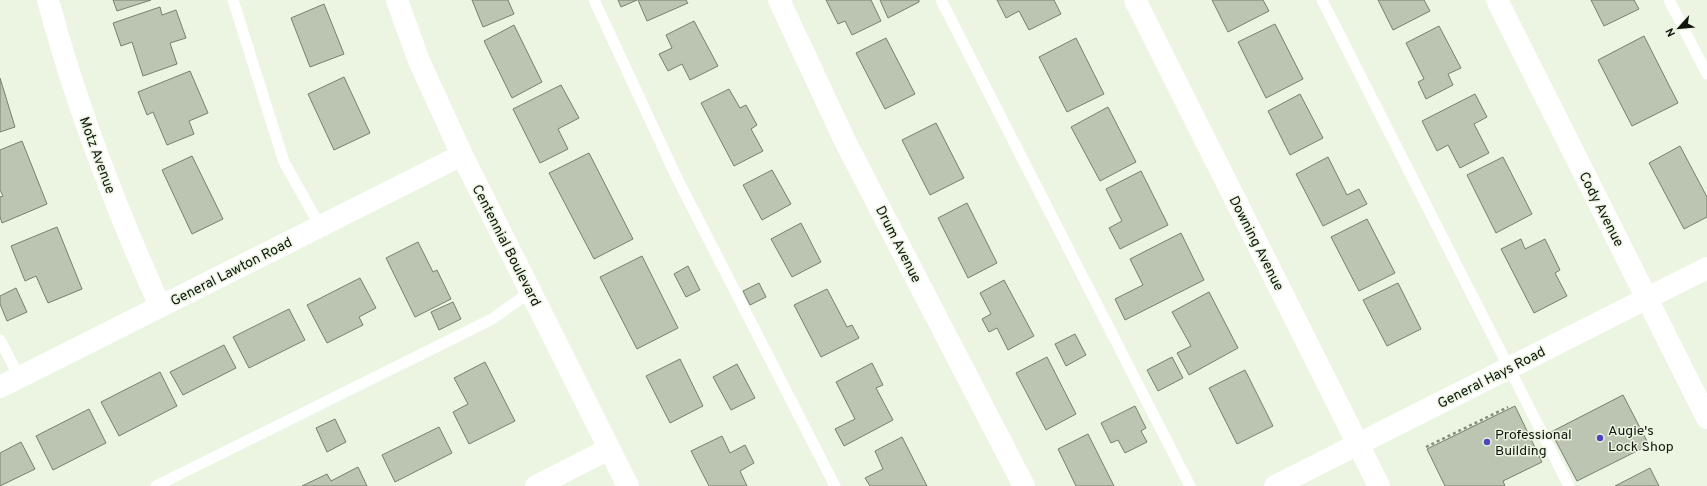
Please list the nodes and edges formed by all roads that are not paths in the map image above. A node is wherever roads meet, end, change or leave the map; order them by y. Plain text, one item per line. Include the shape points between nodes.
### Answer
1 (48, 0) edge
2 (233, 0) edge
3 (397, 0) edge
4 (594, 0) edge
5 (779, 0) edge
6 (941, 0) edge
7 (1135, 0) edge
8 (1322, 0) edge
9 (1497, 0) edge
10 (1669, 0) edge
11 (1707, 74) edge
12 (462, 155) junction
13 (320, 226) junction
14 (1707, 268) edge
15 (530, 292) junction
16 (1646, 298) junction
17 (160, 306) junction
18 (0, 340) edge
19 (1509, 368) junction
20 (19, 377) junction
21 (0, 387) edge
22 (1707, 418) edge
23 (1358, 444) junction
24 (609, 449) junction
25 (156, 486) edge
26 (536, 486) edge
27 (628, 486) edge
28 (835, 486) edge
29 (1024, 486) edge
30 (1190, 486) edge
31 (1275, 486) edge
32 (1380, 486) edge
33 (1569, 486) edge

1 - 17 street, Motz Avenue via 62,51 100,163
2 - 13 lane via 284,162
3 - 12 street, Centennial Boulevard via 422,68
4 - 28 lane via 676,178
5 - 29 street, Drum Avenue via 847,145
6 - 30 lane
7 - 23 street, Downing Avenue
8 - 19 lane
9 - 16 street, Cody Avenue
10 - 11 lane
12 - 13 street, General Lawton Road
12 - 15 street, Centennial Boulevard
13 - 17 street, General Lawton Road
14 - 16 street, General Hays Road
15 - 24 street, Centennial Boulevard
15 - 25 lane via 492,319
16 - 19 street, General Hays Road
16 - 22 street, Cody Avenue
17 - 20 street, General Lawton Road
18 - 20 lane
19 - 23 street, General Hays Road
19 - 33 lane
20 - 21 street, General Lawton Road
23 - 31 street, General Hays Road
23 - 32 street, Downing Avenue
24 - 26 street
24 - 27 street, Centennial Boulevard

